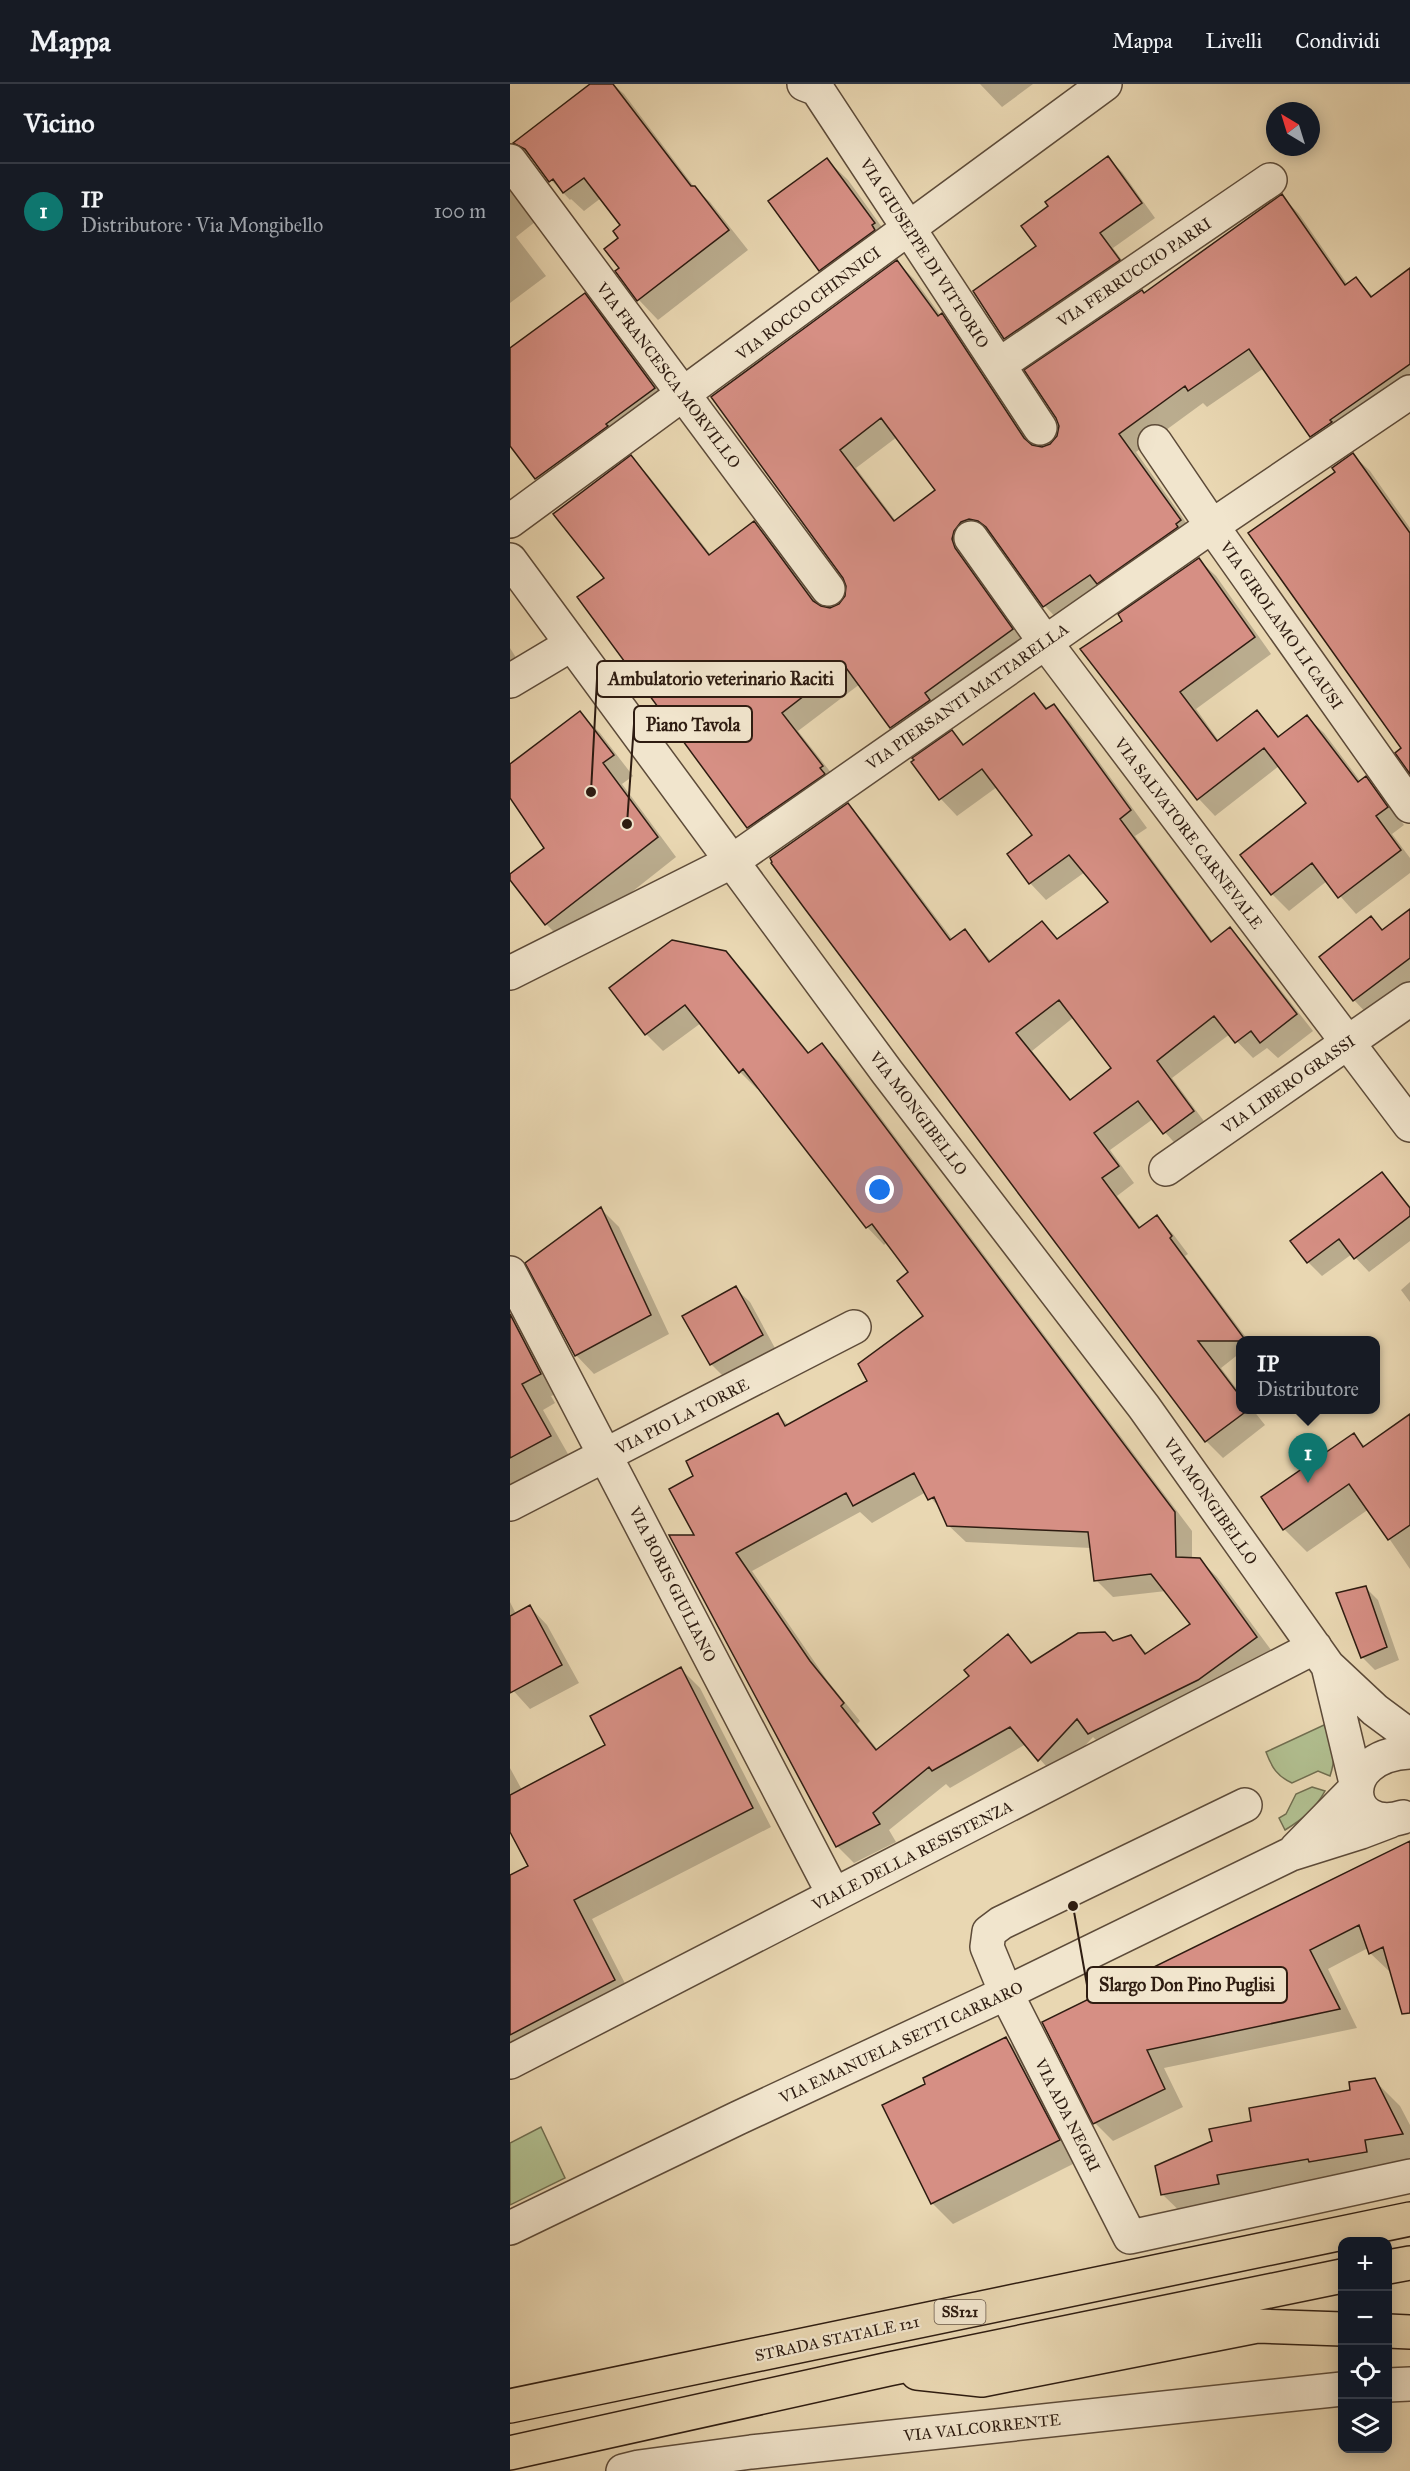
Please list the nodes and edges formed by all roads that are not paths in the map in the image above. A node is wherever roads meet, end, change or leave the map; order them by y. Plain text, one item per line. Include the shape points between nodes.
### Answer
1 (804, 84) edge
2 (1105, 84) edge
3 (510, 161) edge
4 (1270, 180) dead end
5 (910, 228) junction
6 (999, 365) junction
7 (1410, 393) edge
8 (684, 395) junction
9 (1040, 428) dead end
10 (1155, 442) dead end
11 (510, 521) edge
12 (1212, 526) junction
13 (971, 538) dead end
14 (510, 560) edge
15 (828, 590) dead end
16 (1045, 642) junction
17 (572, 644) junction
18 (510, 681) edge
19 (1410, 806) edge
20 (731, 862) junction
21 (510, 973) edge
22 (1410, 999) edge
23 (1347, 1043) junction
24 (1410, 1125) edge
25 (1166, 1169) dead end
26 (510, 1273) edge
27 (854, 1327) dead end
28 (606, 1456) junction
29 (510, 1504) edge
30 (1321, 1657) junction
31 (1410, 1739) edge
32 (1410, 1752) edge
33 (1356, 1785) junction
34 (1245, 1805) dead end
35 (1400, 1818) edge
36 (1291, 1854) junction
37 (834, 1895) junction
38 (1006, 1993) junction
39 (510, 2062) edge
40 (1410, 2176) edge
41 (1410, 2219) edge
42 (510, 2228) edge
43 (1410, 2263) edge
44 (1392, 2266) edge
45 (1338, 2277) edge
46 (1338, 2329) edge
47 (1392, 2331) edge
48 (1410, 2332) edge
49 (889, 2369) junction
50 (1410, 2384) edge
51 (1392, 2385) edge
52 (1338, 2389) edge
53 (510, 2406) edge
54 (510, 2453) edge
55 (622, 2471) edge

1 - 5 street, VIA GIUSEPPE DI VITTORIO via 817,90
2 - 5 street, VIA ROCCO CHINNICI
3 - 8 street, VIA FRANCESCA MORVILLO
4 - 6 street, VIA FERRUCCIO PARRI
5 - 6 street, VIA GIUSEPPE DI VITTORIO
5 - 8 street, VIA ROCCO CHINNICI
6 - 9 street, VIA GIUSEPPE DI VITTORIO
7 - 12 street, VIA PIERSANTI MATTARELLA
8 - 11 street, VIA ROCCO CHINNICI
8 - 15 street, VIA FRANCESCA MORVILLO
10 - 12 street, VIA GIROLAMO LI CAUSI
12 - 16 street, VIA PIERSANTI MATTARELLA
12 - 19 street, VIA GIROLAMO LI CAUSI
13 - 16 street, VIA SALVATORE CARNEVALE
14 - 17 street, VIA MONGIBELLO
16 - 20 street, VIA PIERSANTI MATTARELLA
16 - 23 street, VIA SALVATORE CARNEVALE
17 - 18 street
17 - 20 street, VIA MONGIBELLO
20 - 21 street, VIA PIERSANTI MATTARELLA
20 - 30 street, VIA MONGIBELLO via 1150,1416
22 - 23 street, VIA LIBERO GRASSI
23 - 24 street, VIA SALVATORE CARNEVALE
23 - 25 street, VIA LIBERO GRASSI
26 - 28 street, VIA BORIS GIULIANO
27 - 28 street, VIA PIO LA TORRE
28 - 29 street, VIA PIO LA TORRE
28 - 37 street, VIA BORIS GIULIANO
30 - 31 street
30 - 33 street
30 - 37 street, VIALE DELLA RESISTENZA
32 - 33 street via 1369,1766
33 - 35 street via 1357,1798 1370,1815
33 - 36 street
34 - 38 street, VIA ADA NEGRI via 989,1932 987,1947
35 - 36 street
36 - 38 street, VIA EMANUELA SETTI CARRARO
37 - 39 street, VIALE DELLA RESISTENZA
38 - 40 street, VIA ADA NEGRI via 1130,2237
38 - 42 street, VIA EMANUELA SETTI CARRARO
41 - 53 main road, STRADA STATALE 121 / SS121
43 - 44 main road
45 - 49 main road
46 - 49 main road via 1257,2326 982,2380
47 - 48 main road
49 - 54 main road
50 - 51 street
52 - 55 street, VIA VALCORRENTE via 751,2452

